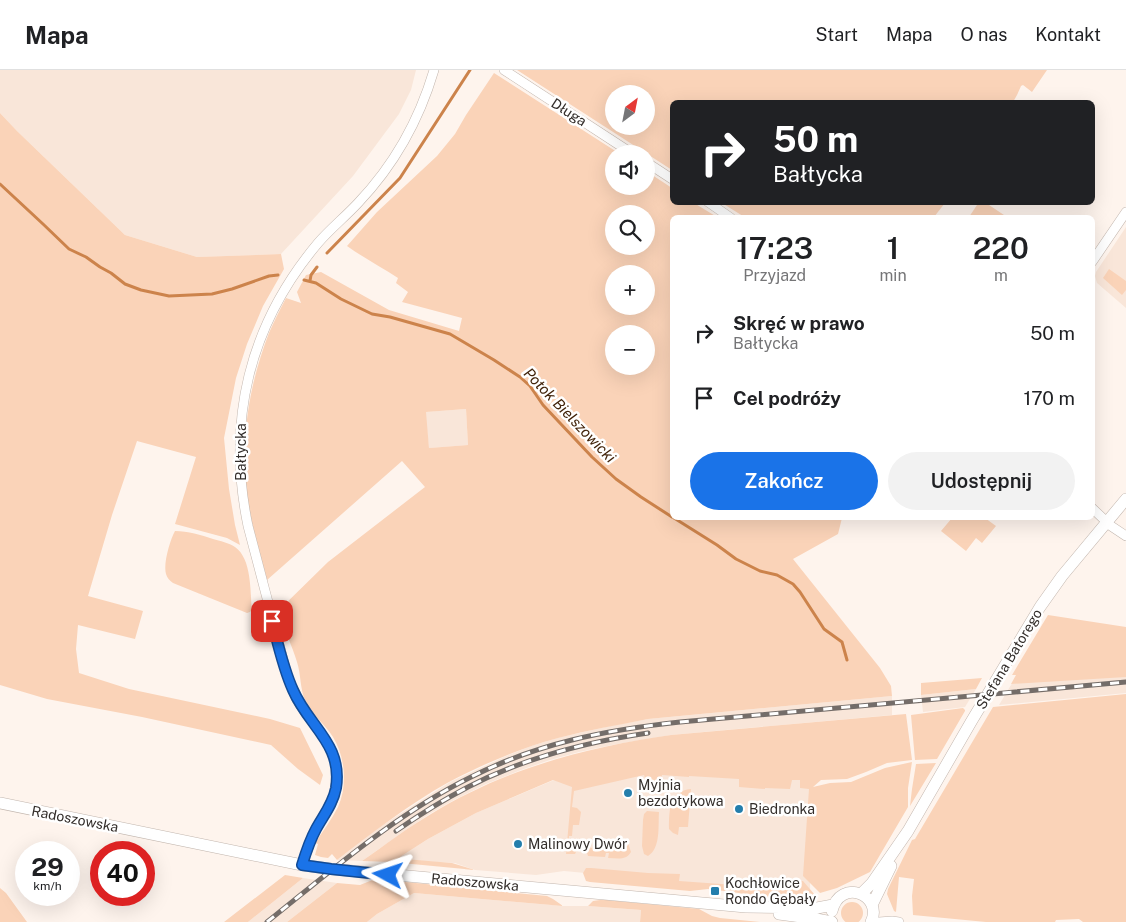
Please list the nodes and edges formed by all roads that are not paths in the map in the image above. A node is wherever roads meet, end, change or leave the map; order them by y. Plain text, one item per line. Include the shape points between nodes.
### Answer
1 (434, 70) edge
2 (504, 70) edge
3 (619, 145) edge
4 (655, 168) edge
5 (670, 178) edge
6 (712, 205) edge
7 (1126, 212) edge
8 (727, 215) edge
9 (1095, 258) edge
10 (1126, 498) edge
11 (1095, 511) edge
12 (1106, 522) junction
13 (1126, 536) edge
14 (0, 804) edge
15 (908, 831) junction
16 (302, 865) junction
17 (861, 894) junction
18 (833, 905) junction
19 (746, 907) junction
20 (874, 915) edge
21 (895, 921) edge
22 (833, 922) edge

1 - 16 street, Bałtycka via 415,121 393,159 376,183 320,241 290,279 261,337 246,387 239,468 248,526 288,678 304,711 326,740 336,764 333,800 313,835
2 - 3 street, Długa
4 - 5 street
6 - 8 street
7 - 9 street
10 - 12 street, Stefana Batorego
11 - 12 street
12 - 13 street
12 - 15 street, Stefana Batorego via 1040,606
14 - 16 street, Radoszowska
15 - 17 street, Stefana Batorego
15 - 20 street, Stefana Batorego
16 - 19 street, Radoszowska
17 - 18 street via 848,892
17 - 20 street via 869,900
18 - 19 street, Radoszowska via 817,908
18 - 22 street
19 - 22 street, Radoszowska
20 - 21 street

